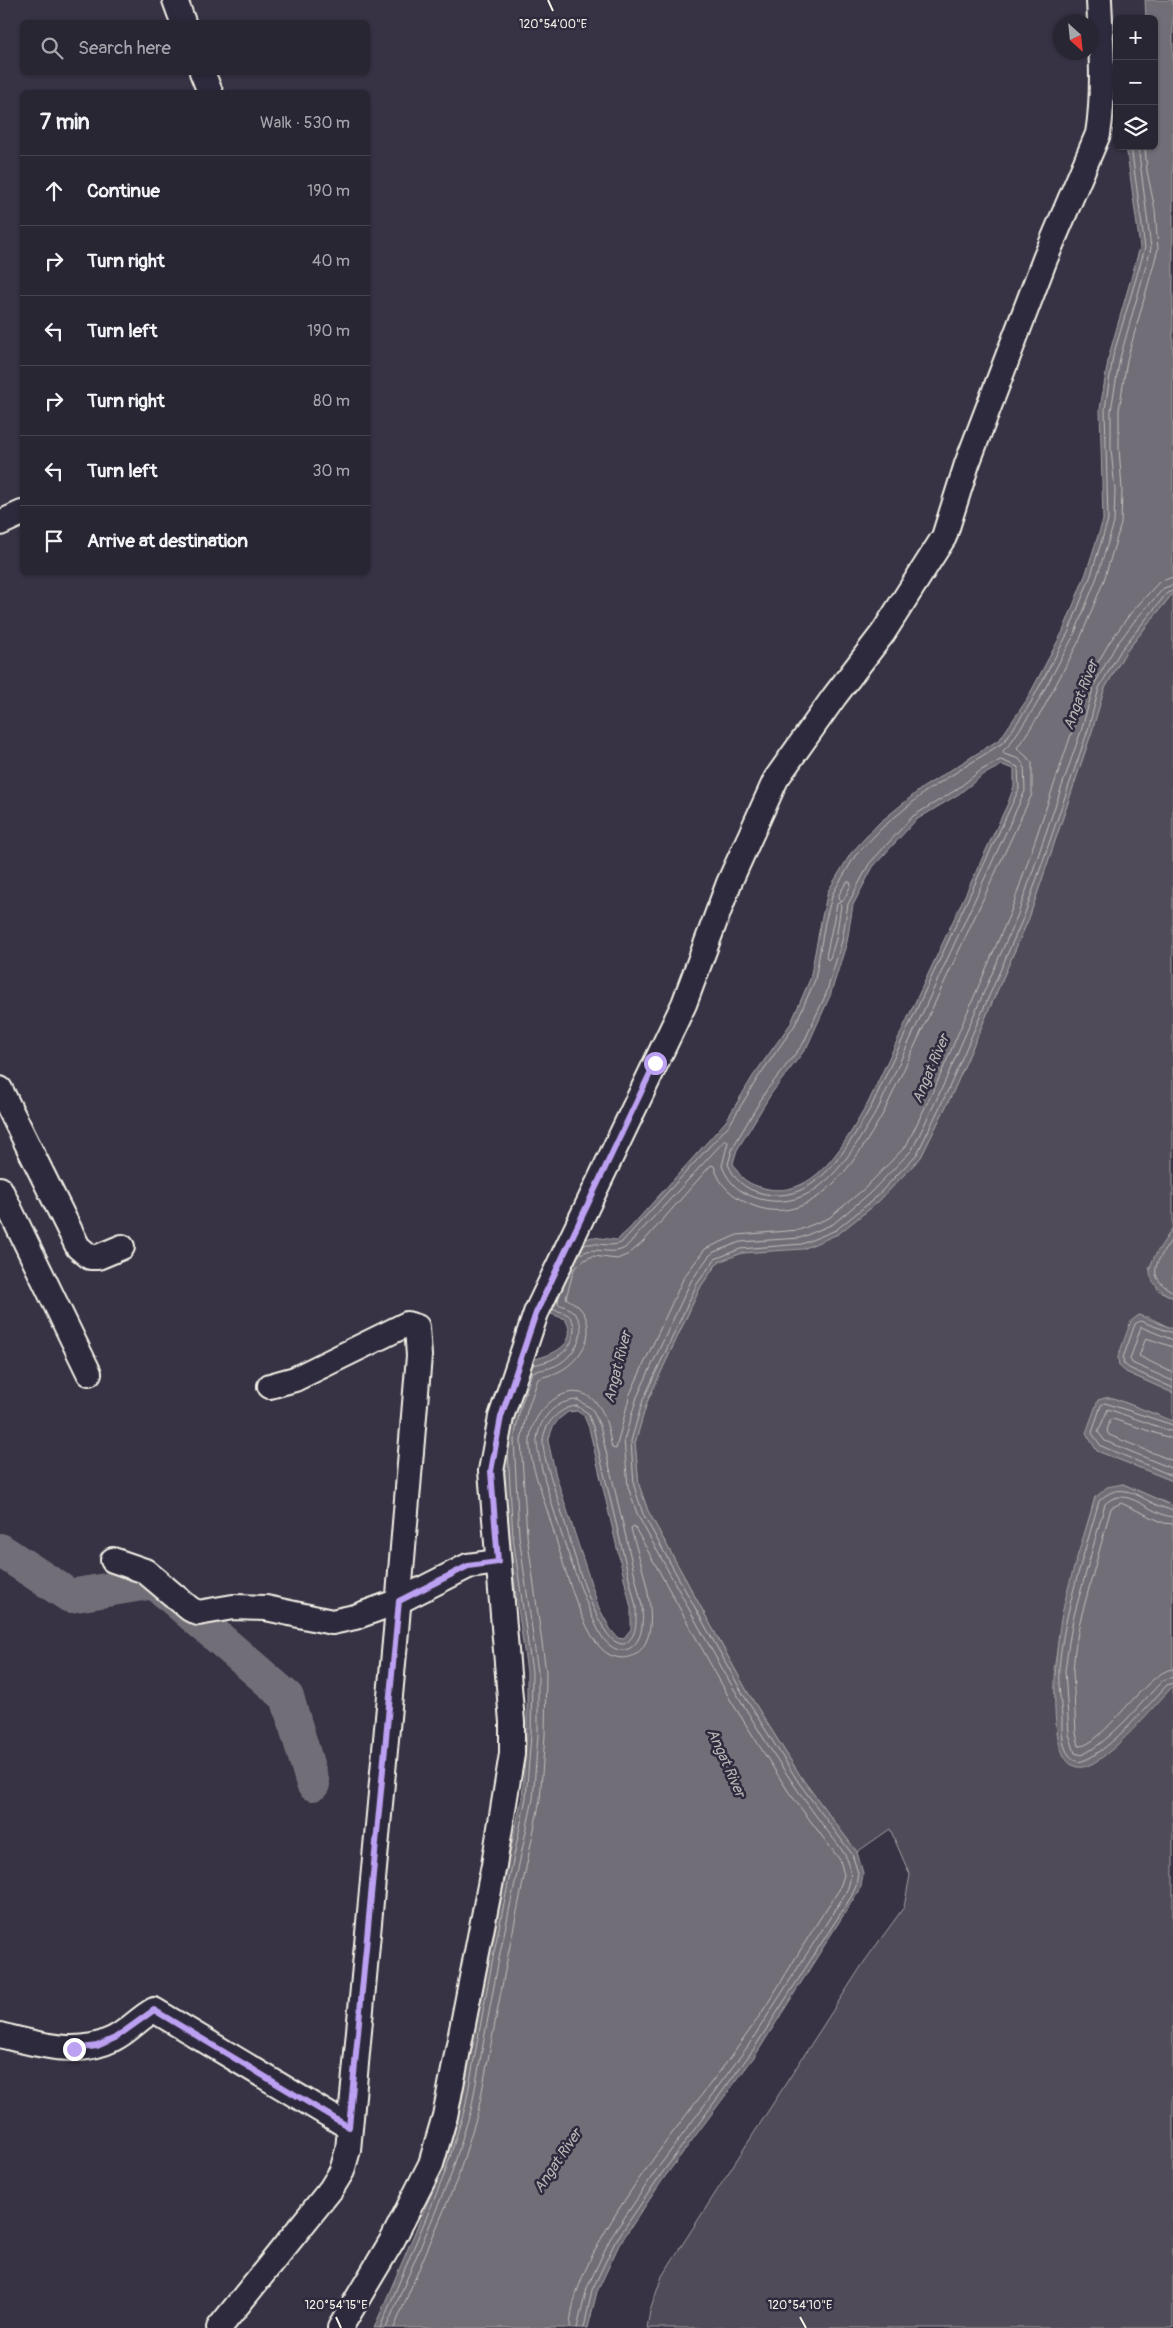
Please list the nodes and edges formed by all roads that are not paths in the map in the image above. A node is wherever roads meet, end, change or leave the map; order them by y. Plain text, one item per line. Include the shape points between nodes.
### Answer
1 (175, 0) edge
2 (1100, 0) edge
3 (182, 20) edge
4 (203, 75) edge
5 (209, 90) edge
6 (20, 514) edge
7 (0, 523) edge
8 (0, 1089) edge
9 (0, 1190) edge
10 (122, 1247) dead end
11 (90, 1373) dead end
12 (270, 1386) dead end
13 (113, 1560) dead end
14 (498, 1562) junction
15 (399, 1601) junction
16 (0, 2035) edge
17 (349, 2127) junction
18 (219, 2328) edge
19 (340, 2328) edge

1 - 3 street
2 - 14 street via 1102,90 1098,134 1045,259 967,464 944,537 883,632 776,780 728,883 684,1004 536,1313 501,1417 494,1448 491,1471
4 - 5 street
6 - 7 street
8 - 10 street via 78,1247 90,1257
9 - 11 street
12 - 15 street via 295,1378 407,1324 417,1327 419,1356
13 - 15 street via 145,1571 198,1613 233,1607 266,1608 332,1622
14 - 15 street via 468,1566
14 - 19 street via 512,1754 494,1865 445,2116 431,2164
15 - 17 street
16 - 17 street via 38,2045 74,2049 97,2046 115,2038 154,2010
17 - 18 street via 348,2150 342,2171 331,2189

